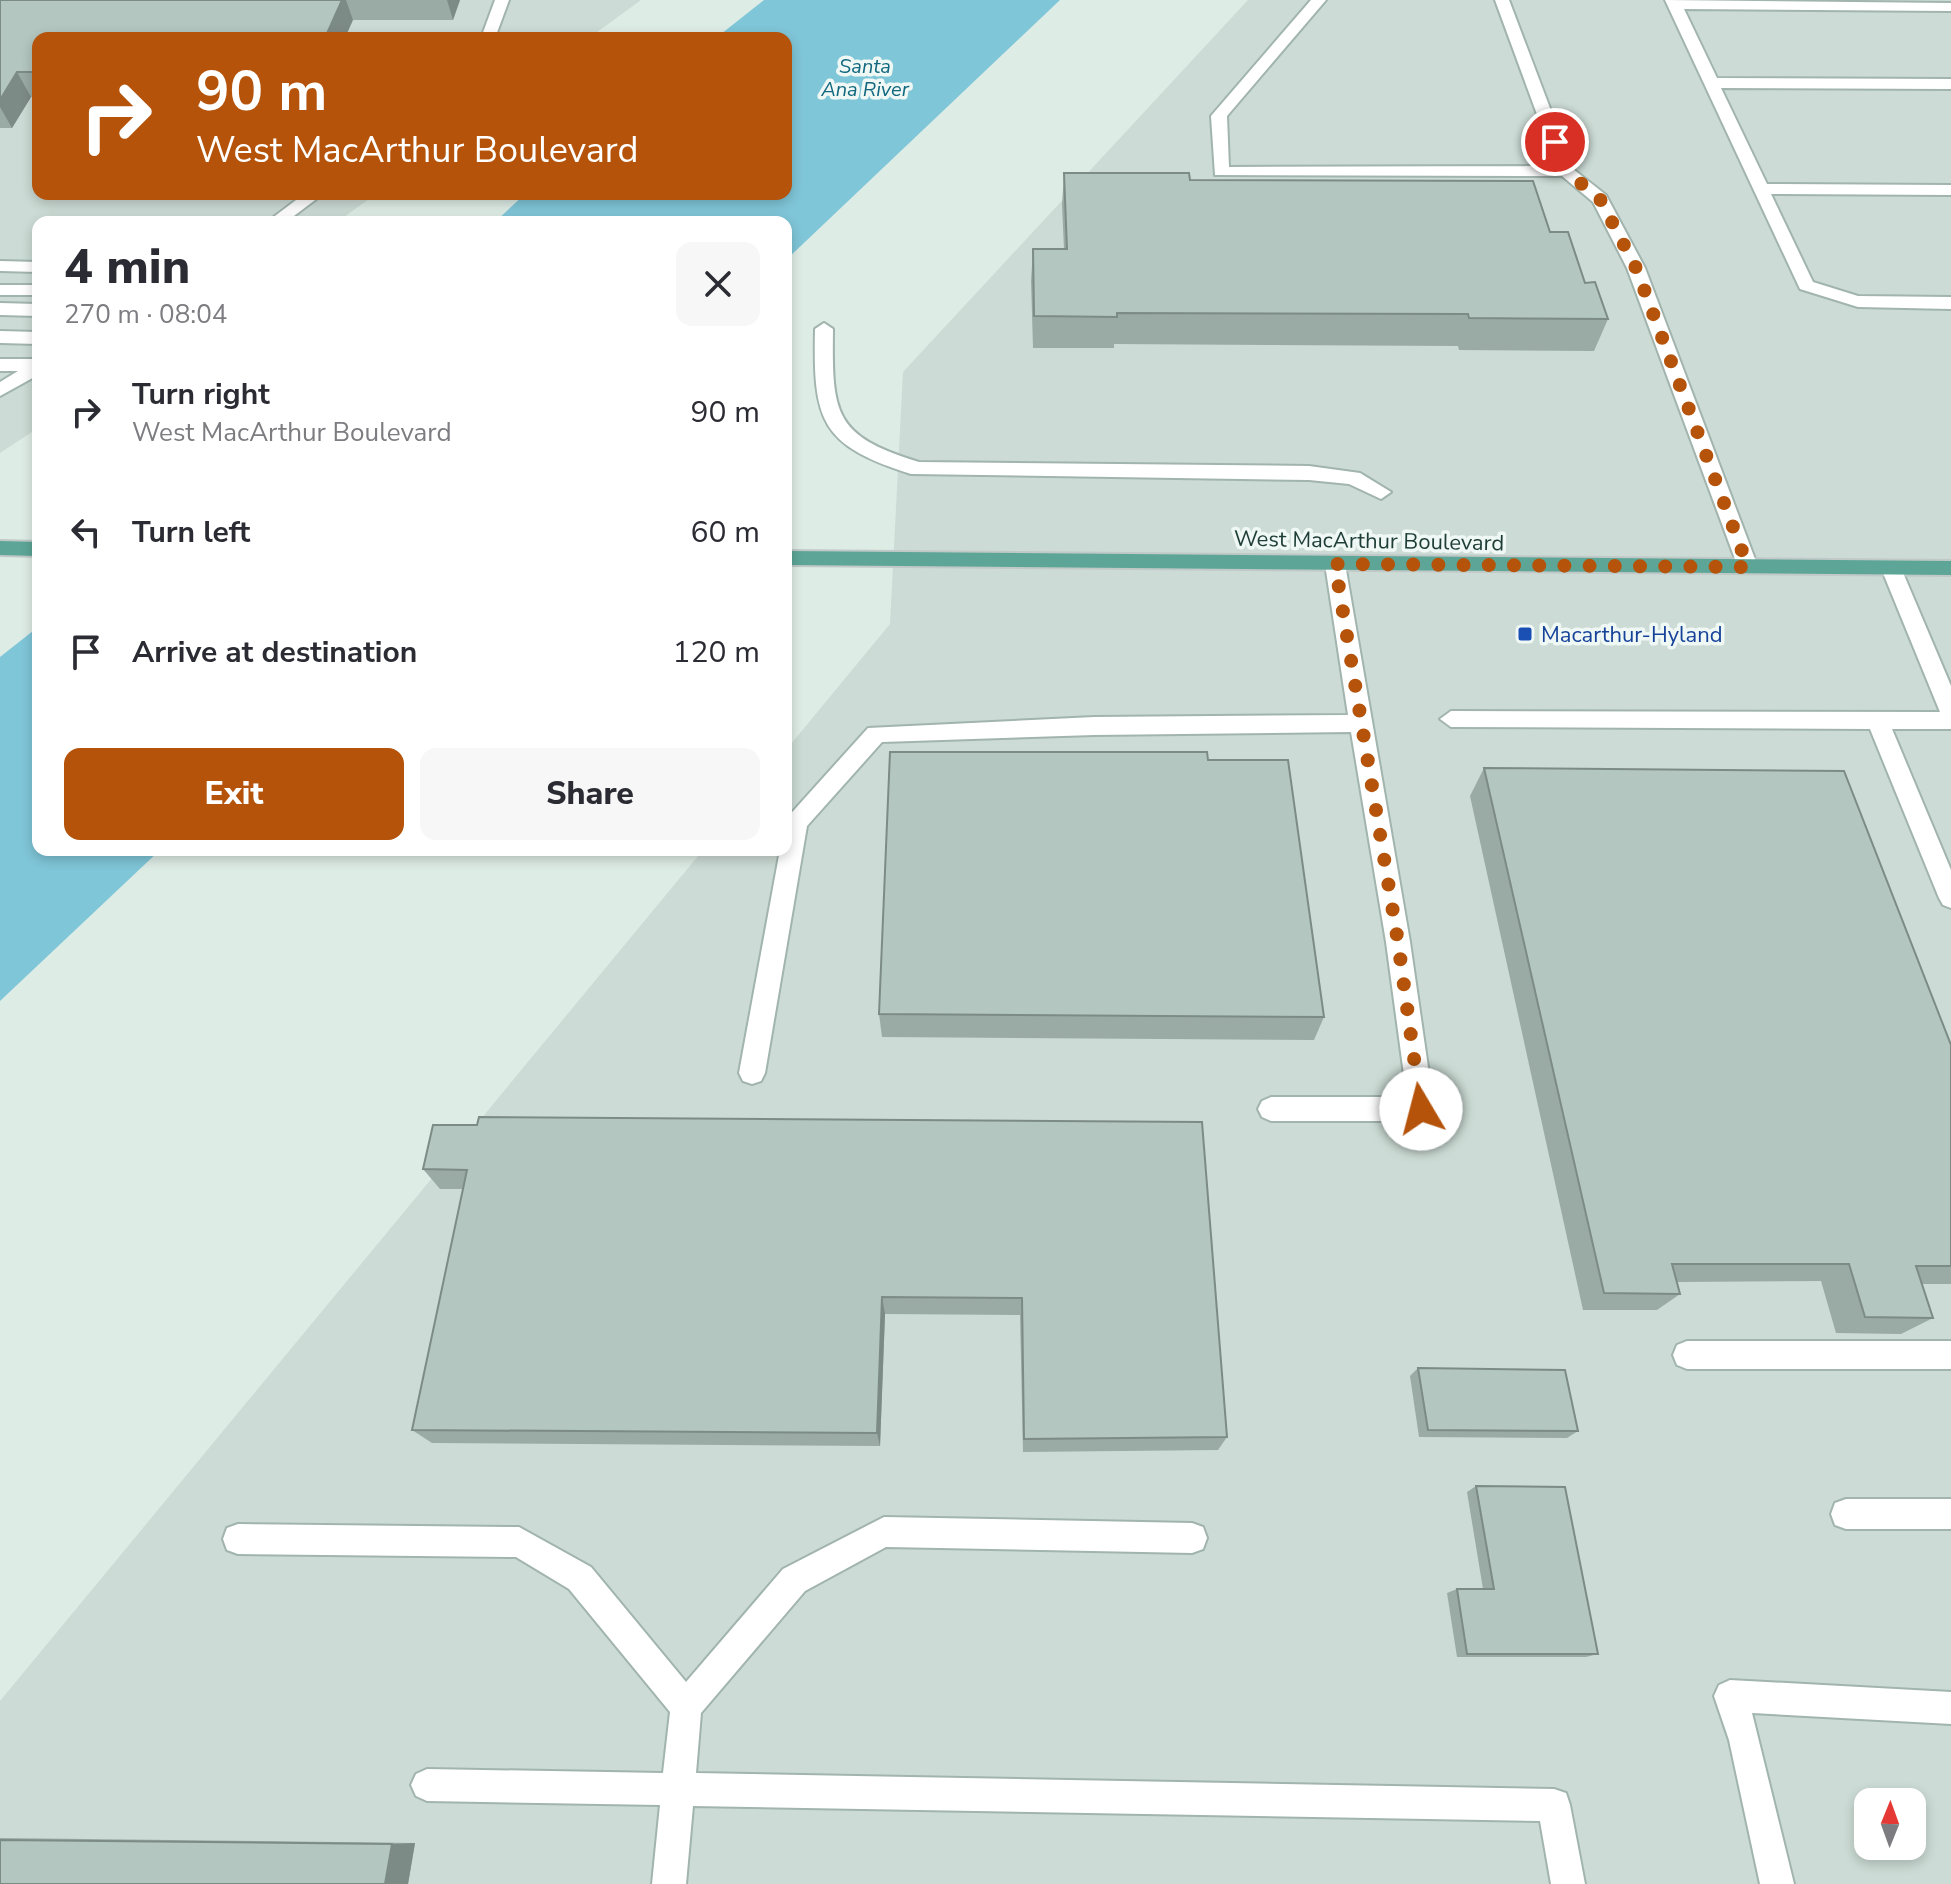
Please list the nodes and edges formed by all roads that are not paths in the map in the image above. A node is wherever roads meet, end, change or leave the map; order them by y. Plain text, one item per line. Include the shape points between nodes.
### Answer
1 (502, 0) edge
2 (1319, 0) edge
3 (1502, 0) edge
4 (1673, 3) edge
5 (1951, 7) edge
6 (490, 32) edge
7 (1711, 83) junction
8 (1951, 84) edge
9 (1566, 171) junction
10 (1761, 189) junction
11 (1951, 190) edge
12 (306, 200) edge
13 (284, 216) edge
14 (0, 266) edge
15 (32, 267) edge
16 (0, 290) edge
17 (32, 290) edge
18 (1951, 303) edge
19 (0, 309) edge
20 (32, 310) edge
21 (824, 329) dead end
22 (0, 337) edge
23 (32, 338) edge
24 (0, 365) edge
25 (32, 366) edge
26 (32, 370) edge
27 (0, 390) edge
28 (1381, 492) dead end
29 (0, 548) edge
30 (32, 549) edge
31 (792, 558) edge
32 (1335, 564) junction
33 (1748, 567) junction
34 (1891, 568) junction
35 (1951, 568) edge
36 (1951, 712) edge
37 (1451, 719) dead end
38 (1877, 720) junction
39 (1951, 721) edge
40 (1360, 723) junction
41 (792, 845) edge
42 (790, 856) edge
43 (1951, 898) edge
44 (752, 1073) dead end
45 (1271, 1109) dead end
46 (1687, 1355) dead end
47 (1951, 1355) edge
48 (1846, 1514) dead end
49 (1951, 1514) edge
50 (1192, 1538) dead end
51 (238, 1539) dead end
52 (686, 1707) junction
53 (1951, 1708) edge
54 (427, 1785) dead end
55 (678, 1791) junction
56 (669, 1884) edge
57 (1568, 1884) edge
58 (1777, 1884) edge

1 - 6 street
2 - 9 street via 1219,116 1221,172
3 - 9 street
4 - 5 street
4 - 7 street
7 - 8 street
7 - 10 street
9 - 33 street via 1600,199 1636,268
10 - 11 street
10 - 18 street via 1806,285 1852,303
12 - 13 street
14 - 15 street
16 - 17 street
19 - 20 street
21 - 28 street via 827,410 842,436 875,457 918,469 1309,473 1353,478
22 - 23 street
24 - 25 street
26 - 27 street
29 - 30 main road
31 - 32 main road, West MacArthur Boulevard
32 - 33 main road, West MacArthur Boulevard
32 - 40 street
33 - 34 main road, West MacArthur Boulevard
34 - 35 main road, West MacArthur Boulevard
34 - 36 street
37 - 38 street
38 - 39 street
38 - 43 street
40 - 41 street via 876,734 796,822
40 - 45 street via 1421,1109
42 - 44 street
46 - 47 street
48 - 49 street
50 - 52 street via 884,1532 794,1580
51 - 52 street via 519,1542 580,1578
52 - 55 street
53 - 58 street via 1730,1696
54 - 55 street
55 - 56 street
55 - 57 street via 1554,1805

